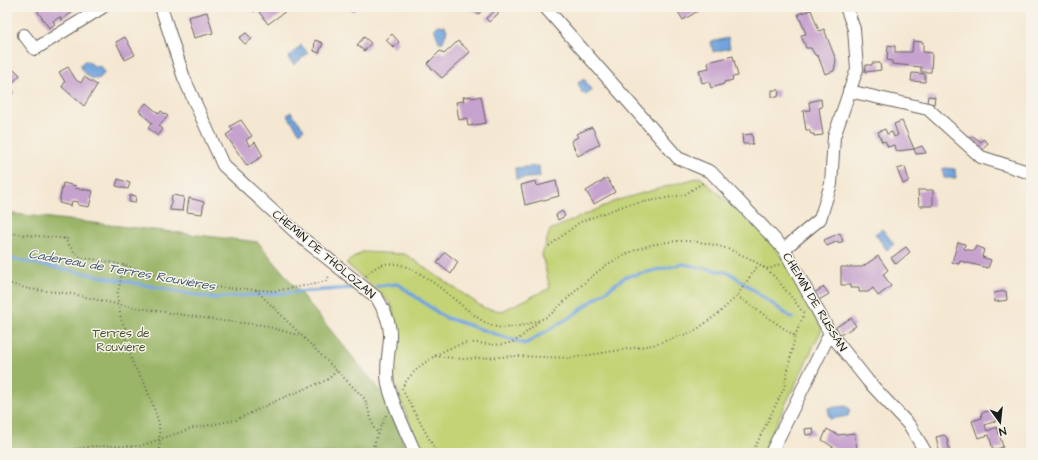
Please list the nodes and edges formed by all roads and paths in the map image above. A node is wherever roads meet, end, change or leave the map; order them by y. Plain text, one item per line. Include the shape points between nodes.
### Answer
1 (103, 7) edge
2 (161, 7) edge
3 (545, 7) edge
4 (846, 7) edge
5 (24, 35) dead end
6 (849, 91) junction
7 (1031, 173) edge
8 (714, 176) junction
9 (7, 233) edge
10 (64, 238) junction
11 (69, 239) dead end
12 (549, 246) dead end
13 (787, 254) junction
14 (124, 265) junction
15 (336, 265) junction
16 (760, 266) junction
17 (7, 283) edge
18 (360, 283) junction
19 (255, 290) junction
20 (737, 296) junction
21 (120, 306) junction
22 (804, 314) junction
23 (822, 319) junction
24 (540, 321) junction
25 (830, 333) junction
26 (301, 336) junction
27 (795, 336) junction
28 (435, 356) junction
29 (337, 371) junction
30 (398, 394) junction
31 (378, 433) junction
32 (161, 440) junction
33 (375, 445) junction
34 (52, 453) edge
35 (160, 453) edge
36 (370, 453) edge
37 (378, 453) edge
38 (415, 453) edge
39 (436, 453) edge
40 (752, 453) edge
41 (771, 453) edge
42 (926, 453) edge

1 - 5 street via 35,49
2 - 15 street, CHEMIN DE THOLOZAN via 184,78 224,165 302,238
3 - 8 street, CHEMIN DE RUSSAN via 678,158 711,172
4 - 6 street via 854,29 857,69
6 - 7 street via 928,109 981,157
6 - 13 street via 834,137 831,184 820,220
8 - 12 path via 684,195 626,205 580,222
8 - 13 street, CHEMIN DE RUSSAN
9 - 10 path
10 - 11 path
10 - 14 path via 82,258
13 - 16 path via 777,266
13 - 23 street, CHEMIN DE RUSSAN
14 - 19 path via 183,284
14 - 21 path via 117,296
15 - 18 street, CHEMIN DE THOLOZAN
15 - 19 path via 326,281 275,291
16 - 20 path
16 - 22 path
16 - 24 path via 744,256 695,240 645,247 606,266
17 - 21 path via 73,294
18 - 24 path via 376,267 390,264 406,267 436,284 483,321 496,327
18 - 30 street, CHEMIN DE THOLOZAN via 377,298 389,322 386,371 388,385
19 - 26 path
20 - 27 path
20 - 28 path via 693,332 652,345 570,358 518,356 463,359
21 - 26 path via 262,325
21 - 32 path via 132,365 144,382 154,408
22 - 23 path
22 - 27 path
23 - 25 street, CHEMIN DE RUSSAN
24 - 28 path via 510,343 468,343
25 - 41 street
25 - 42 street, CHEMIN DE RUSSAN via 868,381 910,426
26 - 29 path
27 - 40 path via 784,388
28 - 30 path via 424,362
29 - 31 path via 365,400
29 - 32 path via 327,380 236,420 194,428
30 - 31 path
30 - 38 street, CHEMIN DE THOLOZAN
30 - 39 path via 411,404
31 - 33 path
32 - 34 path via 140,446 92,446
32 - 35 path
33 - 36 path
33 - 37 path

